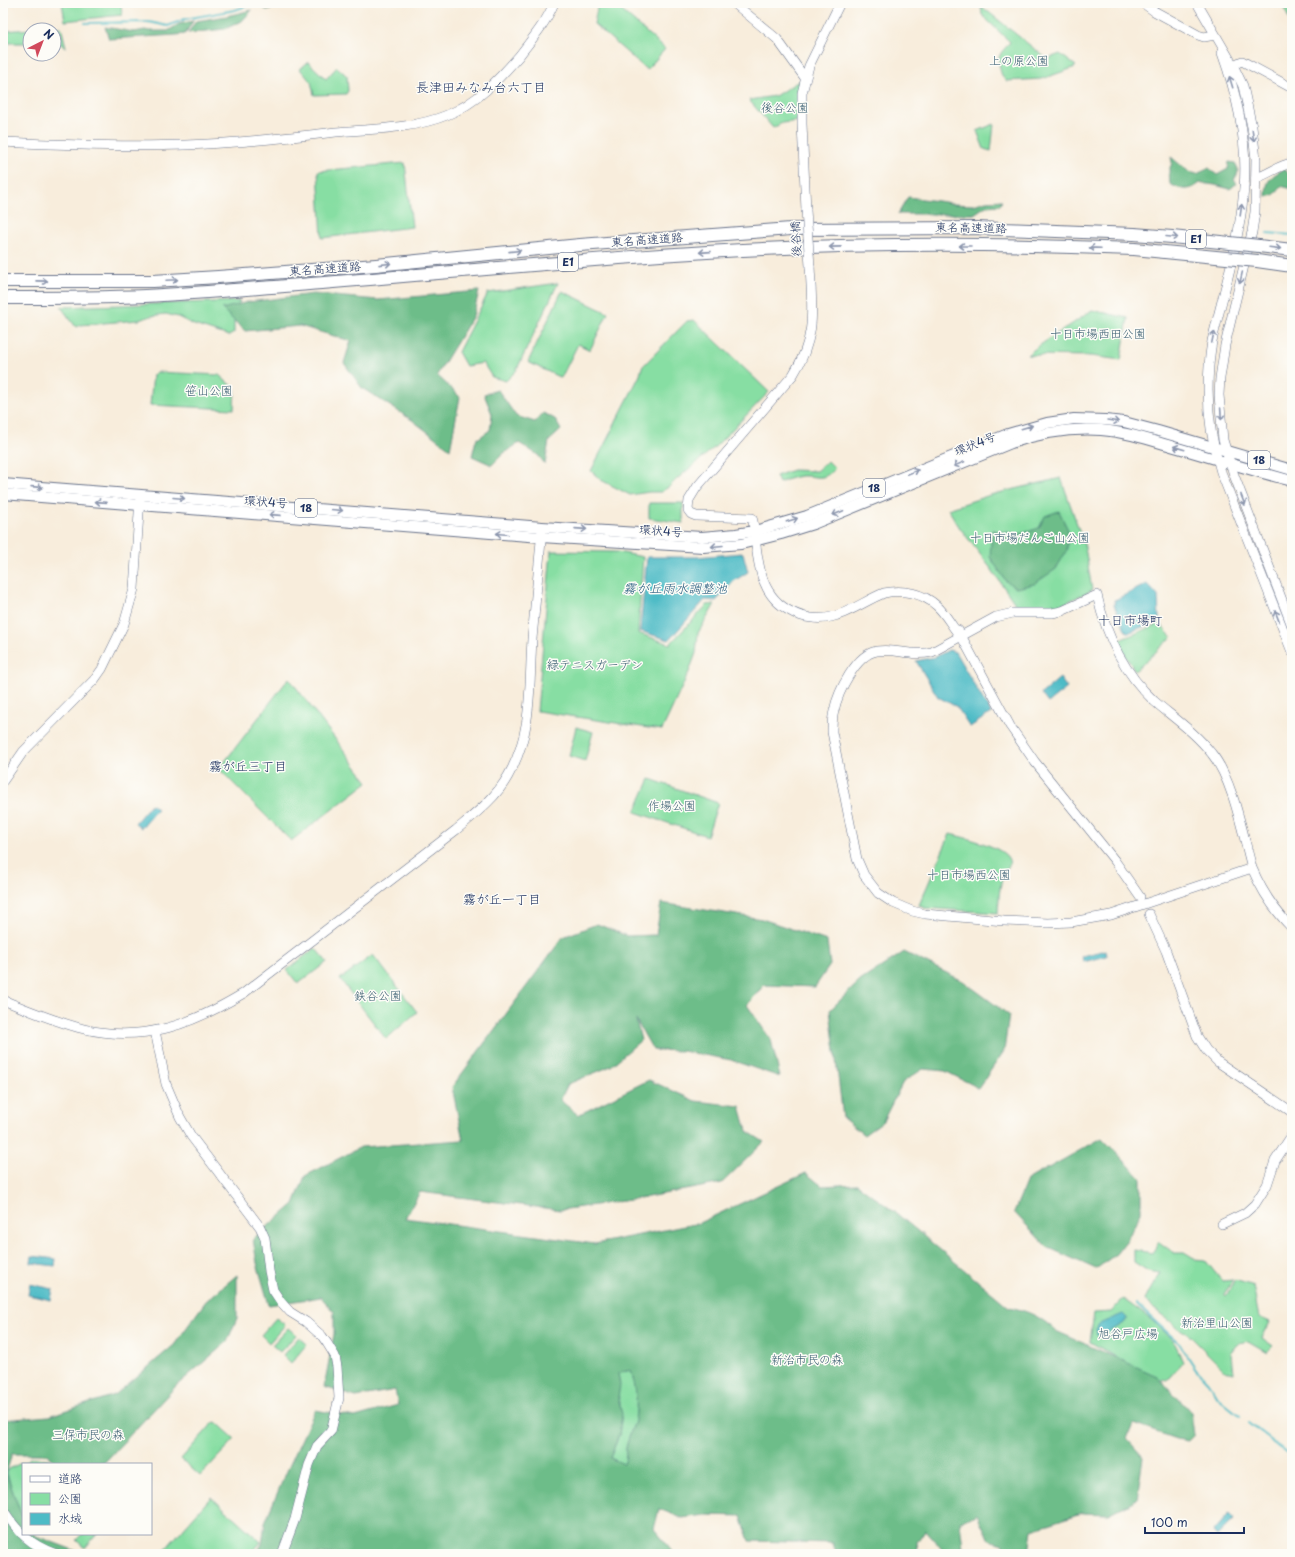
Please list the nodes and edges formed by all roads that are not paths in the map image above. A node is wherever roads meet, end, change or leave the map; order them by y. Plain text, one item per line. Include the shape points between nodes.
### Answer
1 (554, 3) edge
2 (734, 3) edge
3 (840, 3) edge
4 (1143, 3) edge
5 (1197, 3) edge
6 (1215, 35) junction
7 (1233, 65) junction
8 (805, 78) junction
9 (1292, 88) edge
10 (3, 142) edge
11 (1292, 162) edge
12 (1256, 178) junction
13 (1292, 250) edge
14 (1292, 266) edge
15 (3, 281) edge
16 (3, 298) edge
17 (1213, 446) junction
18 (1226, 450) junction
19 (1217, 460) junction
20 (1229, 464) junction
21 (1292, 470) edge
22 (1292, 481) edge
23 (3, 484) edge
24 (3, 494) edge
25 (140, 500) junction
26 (542, 532) junction
27 (755, 536) junction
28 (1292, 626) edge
29 (960, 636) junction
30 (1292, 652) edge
31 (3, 781) edge
32 (1252, 868) junction
33 (1140, 897) dead end
34 (1149, 914) dead end
35 (1292, 928) edge
36 (3, 1001) edge
37 (155, 1031) junction
38 (1292, 1112) edge
39 (1292, 1135) edge
40 (1222, 1224) dead end
41 (3, 1509) edge
42 (22, 1535) edge
43 (22, 1535) edge
44 (56, 1554) edge
45 (282, 1554) edge

1 - 10 street via 547,19 492,87 460,109 432,120 327,134 186,145 109,146
2 - 8 street via 777,39
3 - 8 street, 後谷橋
4 - 6 street via 1198,36
5 - 6 street
6 - 7 street
17 -> 6 street via 1208,393 1209,358 1238,233 1245,162 1242,131 1234,95
7 - 9 street via 1242,61
7 -> 12 street via 1243,86 1248,106 1256,159
8 - 27 street, 後谷橋, bridge via 802,113 811,332 801,362 793,375 698,487 687,506 691,514 696,516 752,518
11 - 12 street
12 -> 18 street via 1252,232 1225,344 1220,378 1221,422
15 -> 13 highway, 東名高速道路 / E1, bridge via 218,277 580,245 791,230 975,228 1134,234
14 -> 16 highway, 東名高速道路 / E1, bridge via 1134,249 973,246 799,248 550,263 380,279 146,296
17 - 18 main road, 環状4号 / 18
17 - 19 street
27 -> 17 main road, 環状4号 / 18 via 1008,434 1047,423 1074,419 1124,422
18 - 20 street
18 - 21 main road, 環状4号 / 18
19 - 20 main road, 環状4号 / 18
19 -> 27 main road, 環状4号 / 18 via 1144,438 1102,430 1031,436 813,524
30 -> 19 street
20 - 22 main road, 環状4号 / 18
20 -> 28 street
23 -> 25 main road, 環状4号 / 18
25 -> 24 main road, 環状4号 / 18
25 - 26 main road, 環状4号 / 18
25 - 31 street via 134,589 124,624 95,679 23,752
26 - 27 main road, 環状4号 / 18
26 - 37 street via 525,735 515,763 499,790 456,830 244,994 184,1024
27 - 29 street via 762,577 773,591 799,610 829,612 884,588 901,586 932,595 948,611
29 - 32 street via 1006,614 1052,613 1097,596 1106,628 1119,657 1132,677 1153,699 1191,731 1213,755 1220,767 1231,793
29 - 32 street via 932,652 922,654 884,650 867,654 853,668 834,710 832,732 857,859 864,875 878,893 904,908 925,914 1004,921 1071,922 1121,912
29 - 33 street via 1010,726
32 - 35 street via 1263,892
34 - 38 street via 1166,951 1197,1036 1206,1050 1218,1062
36 - 37 street via 58,1022 86,1029 130,1034
37 - 45 street via 166,1084 180,1117 191,1136 257,1222 265,1238 273,1290 290,1312 322,1336 335,1356 339,1398 331,1430 317,1446 309,1465
39 - 40 street via 1275,1161 1267,1185 1255,1204 1245,1213
41 - 42 street
43 - 44 street via 28,1541

